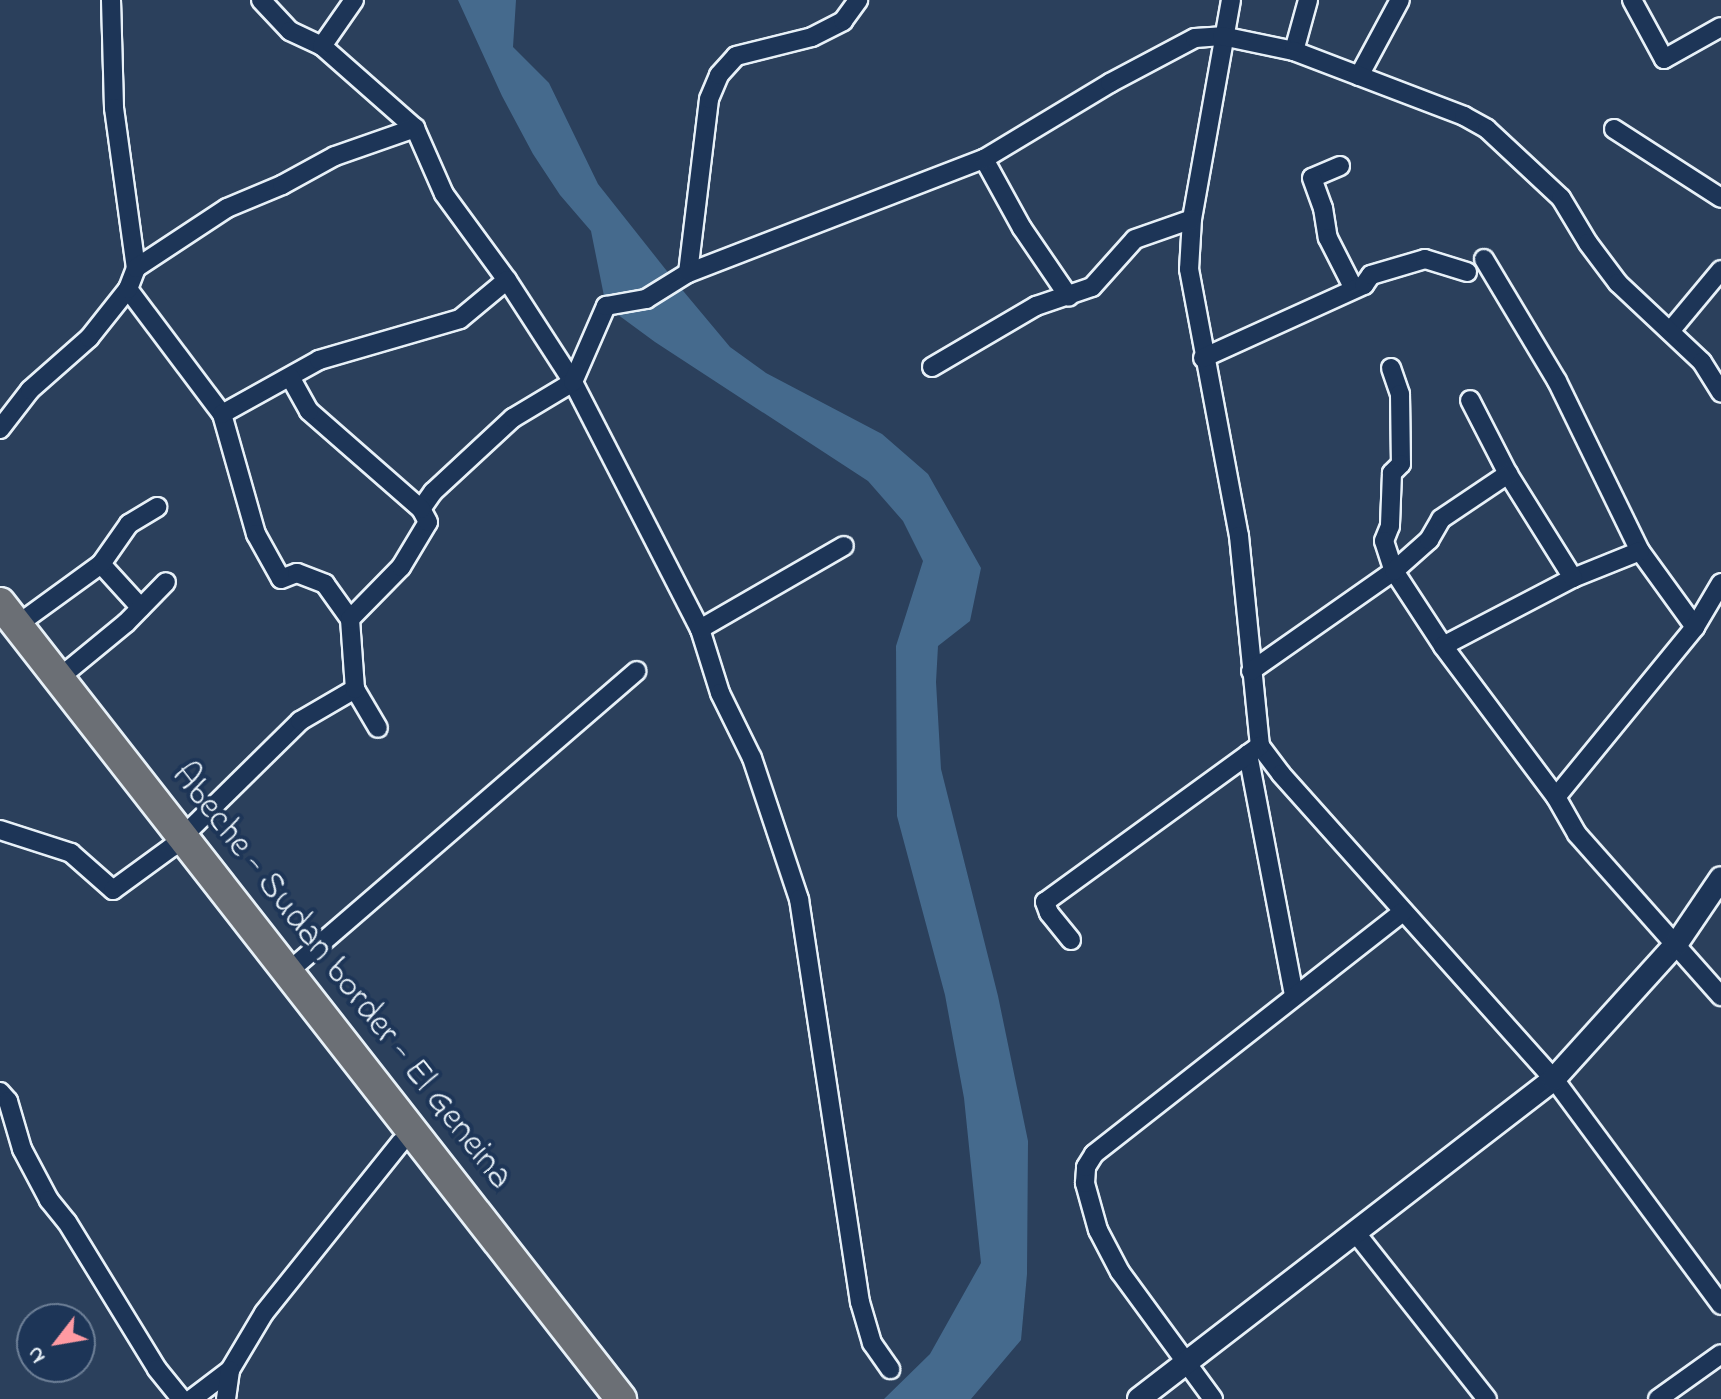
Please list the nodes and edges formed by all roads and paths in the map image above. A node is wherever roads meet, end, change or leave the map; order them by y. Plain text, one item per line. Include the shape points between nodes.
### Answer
1 (111, 0) edge
2 (261, 0) edge
3 (354, 0) edge
4 (858, 0) edge
5 (1231, 0) edge
6 (1308, 0) edge
7 (1400, 0) edge
8 (1632, 0) edge
9 (1721, 27) edge
10 (1222, 36) junction
11 (322, 46) junction
12 (1294, 51) junction
13 (1359, 76) junction
14 (415, 128) junction
15 (1614, 129) dead end
16 (984, 159) junction
17 (1340, 166) dead end
18 (1721, 198) edge
19 (1192, 219) junction
20 (1484, 259) dead end
21 (136, 268) junction
22 (1721, 270) edge
23 (1467, 272) dead end
24 (688, 273) junction
25 (507, 280) junction
26 (128, 289) junction
27 (1354, 289) junction
28 (1069, 297) junction
29 (1671, 330) junction
30 (1203, 358) junction
31 (932, 367) dead end
32 (1391, 368) dead end
33 (291, 378) junction
34 (573, 382) junction
35 (1721, 392) edge
36 (1470, 400) dead end
37 (222, 414) junction
38 (2, 422) edge
39 (1508, 474) junction
40 (157, 507) dead end
41 (421, 509) junction
42 (844, 546) dead end
43 (1640, 551) junction
44 (101, 564) junction
45 (1394, 571) junction
46 (1573, 578) junction
47 (166, 582) dead end
48 (1721, 583) edge
49 (141, 608) junction
50 (6, 618) edge
51 (350, 619) junction
52 (1695, 627) junction
53 (700, 629) junction
54 (1443, 646) junction
55 (637, 671) dead end
56 (1251, 671) junction
57 (59, 678) junction
58 (355, 689) junction
59 (378, 728) dead end
60 (1254, 750) junction
61 (1556, 797) junction
62 (0, 830) edge
63 (178, 842) junction
64 (1721, 878) edge
65 (1403, 912) junction
66 (1071, 940) dead end
67 (1677, 943) junction
68 (289, 971) junction
69 (1294, 995) junction
70 (1721, 996) edge
71 (1554, 1079) junction
72 (0, 1092) edge
73 (7, 1129) edge
74 (401, 1142) junction
75 (1355, 1232) junction
76 (1721, 1305) edge
77 (1721, 1354) edge
78 (1185, 1363) junction
79 (890, 1369) dead end
80 (230, 1370) junction
81 (606, 1391) edge
82 (181, 1399) edge
83 (192, 1399) edge
84 (226, 1399) edge
85 (1139, 1399) edge
86 (1213, 1399) edge
87 (1487, 1399) edge
88 (1658, 1399) edge

1 - 21 street via 114,108
2 - 11 street via 290,31
3 - 11 street
4 - 24 street via 843,21 812,37 736,56 719,75 709,99
5 - 10 street
6 - 12 street
7 - 13 street
8 - 9 street via 1664,59
10 - 12 street
10 - 16 street via 1195,38
10 - 19 street
11 - 14 street
12 - 13 street
13 - 29 street via 1487,129 1561,198 1618,283
14 - 21 street via 335,156 227,208
14 - 25 street via 444,194
15 - 18 street
16 - 24 street
16 - 28 street
17 - 27 street via 1312,178 1328,238
19 - 28 street via 1135,239 1092,287
19 - 30 street via 1189,269
20 - 43 street via 1557,381
21 - 26 street
22 - 29 street
23 - 27 street via 1425,259 1371,275
24 - 34 street via 646,299 606,306
25 - 33 street via 460,319 336,354
25 - 34 street
26 - 37 street
26 - 38 street via 89,338
27 - 30 street
28 - 31 street via 1036,306
29 - 35 street via 1702,362
30 - 56 street via 1239,536
32 - 45 street via 1400,394 1401,464 1392,473 1390,526 1384,541
33 - 37 street
33 - 41 street via 309,411
34 - 41 street via 513,418
34 - 53 street
36 - 39 street
37 - 51 street via 256,534 281,579 297,573 325,584
39 - 45 street via 1441,519 1429,540
39 - 46 street
40 - 44 street via 129,524
41 - 51 street via 428,522 401,567
42 - 53 street
43 - 46 street
43 - 52 street
44 - 49 street
44 - 50 street
45 - 54 street
45 - 56 street
46 - 54 street
47 - 49 street
48 - 52 street
49 - 57 street
50 - 57 highway, Abeche - Sudan border - El Geneina
50 - 63 highway, Abeche - Sudan border - El Geneina
51 - 58 street
52 - 61 street
53 - 79 street via 720,693 752,758 799,899 860,1302 872,1343
54 - 61 street
55 - 68 street
56 - 60 street
57 - 63 highway, Abeche - Sudan border - El Geneina
58 - 59 street
58 - 63 street via 300,721
60 - 65 street
60 - 66 street via 1045,902
60 - 69 street
61 - 67 street via 1577,834
62 - 63 street via 71,853 113,890
63 - 68 highway, Abeche - Sudan border - El Geneina
63 - 74 highway, Abeche - Sudan border - El Geneina
64 - 67 street
65 - 69 street
65 - 71 street
67 - 70 street
67 - 71 street
68 - 81 highway, Abeche - Sudan border - El Geneina
69 - 78 street via 1094,1154 1086,1167 1098,1230 1120,1272
71 - 75 street
71 - 76 street
72 - 73 street via 8,1101
73 - 82 street
74 - 80 street via 264,1313
74 - 81 highway, Abeche - Sudan border - El Geneina
75 - 78 street
75 - 87 street
77 - 88 street
78 - 85 street
78 - 86 street
80 - 83 street
80 - 84 street

